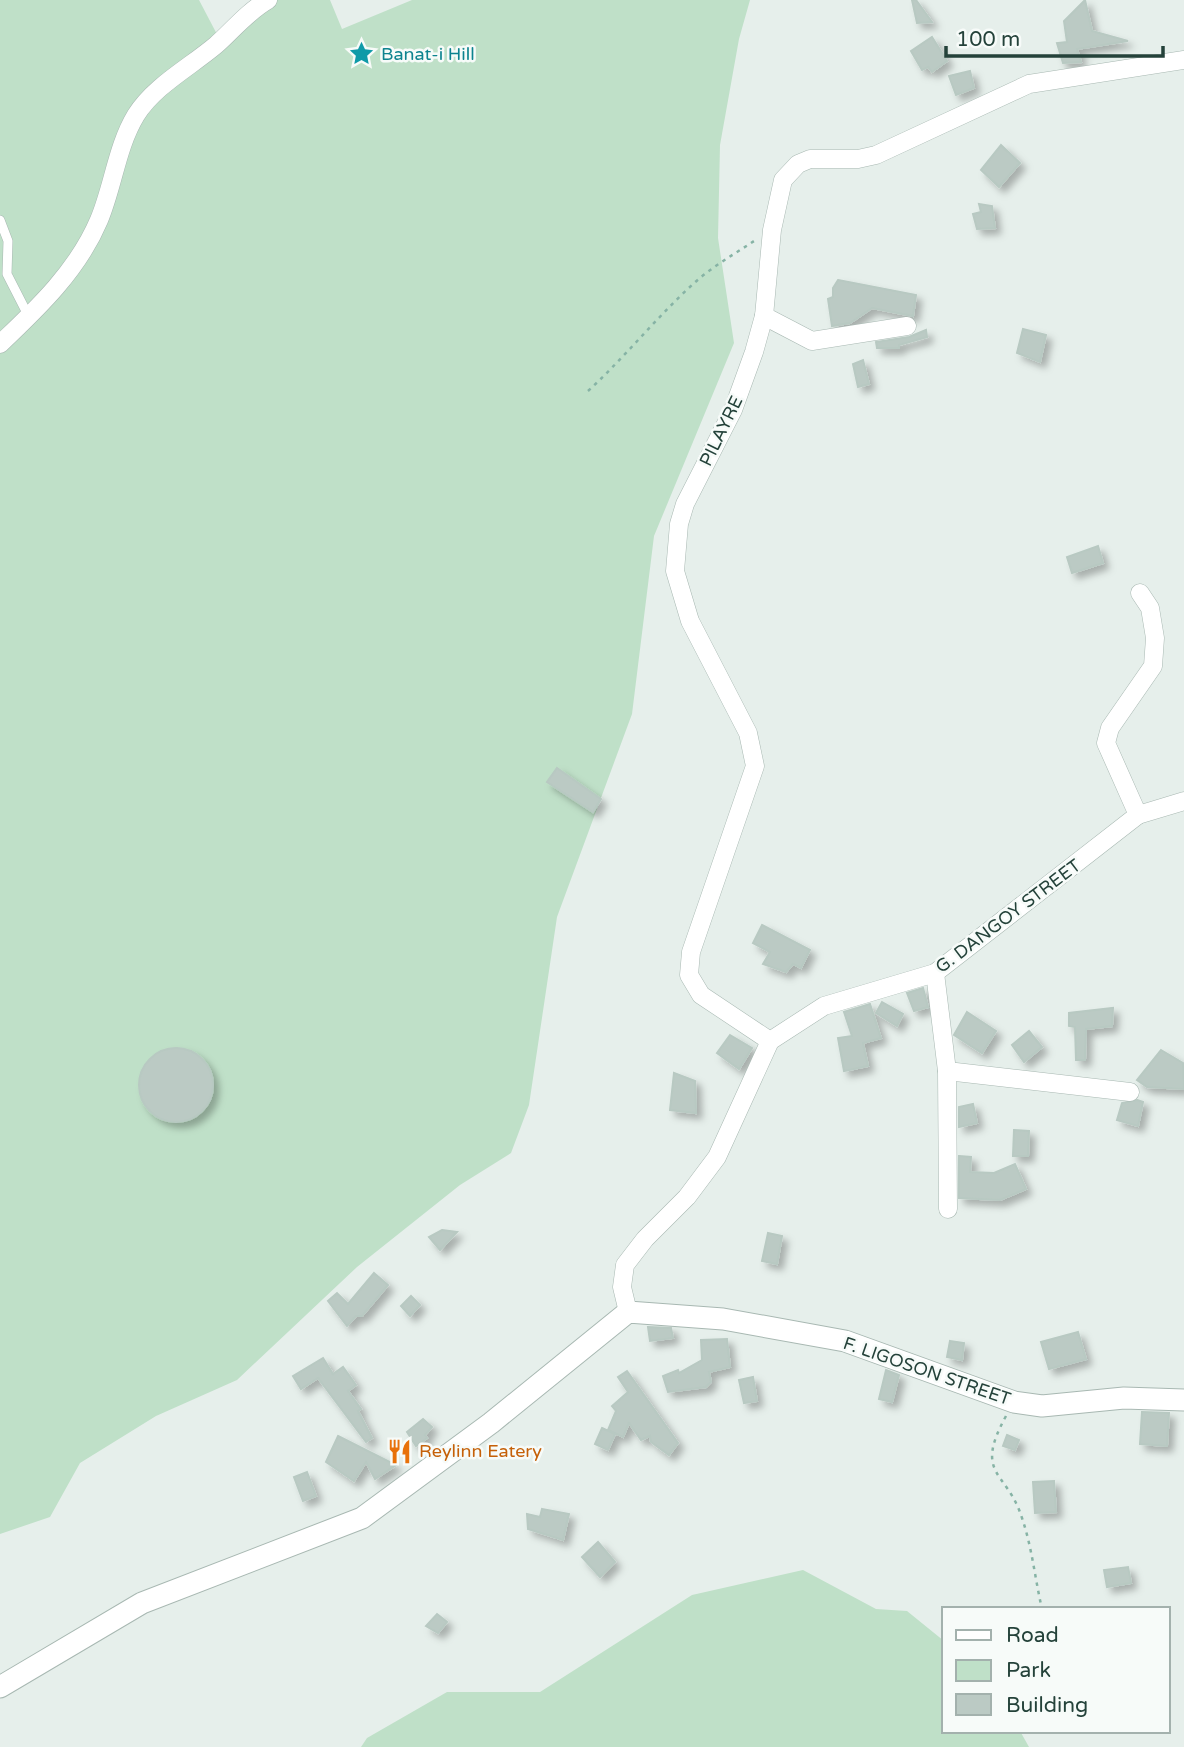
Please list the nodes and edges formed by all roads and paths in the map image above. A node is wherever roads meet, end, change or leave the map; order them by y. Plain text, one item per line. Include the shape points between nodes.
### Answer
1 (268, 0) edge
2 (1184, 60) edge
3 (0, 220) edge
4 (772, 230) junction
5 (764, 316) junction
6 (29, 317) junction
7 (907, 326) dead end
8 (0, 344) edge
9 (589, 391) dead end
10 (1140, 593) dead end
11 (1184, 802) edge
12 (1138, 816) junction
13 (935, 973) junction
14 (770, 1041) junction
15 (947, 1071) junction
16 (1130, 1092) dead end
17 (948, 1209) dead end
18 (628, 1312) junction
19 (1184, 1400) edge
20 (1014, 1402) junction
21 (1042, 1607) edge
22 (0, 1687) edge

1 - 6 street via 252,9 136,114 86,245 59,285
2 - 4 street, PILAYRE via 1029,84 876,155 810,159 783,180
3 - 6 lane via 8,242 7,274
4 - 5 street, PILAYRE
4 - 9 path via 694,283
5 - 7 street via 812,341
5 - 14 street, PILAYRE via 733,410 678,524 675,571 690,621 748,733 755,766 691,952 689,975 701,995
6 - 8 street
10 - 12 street via 1150,608 1153,666 1110,728 1106,743
11 - 12 street, G. DANGOY STREET
12 - 13 street, G. DANGOY STREET
13 - 14 street, G. DANGOY STREET via 824,1006
13 - 15 street
14 - 18 street via 717,1157 625,1265 622,1287
15 - 16 street
15 - 17 street
18 - 20 street, F. LIGOSON STREET via 723,1319 845,1341
18 - 22 street via 491,1423 362,1518 142,1603
19 - 20 street, F. LIGOSON STREET via 1124,1398 1042,1406
20 - 21 path via 991,1442 993,1468 1022,1517

